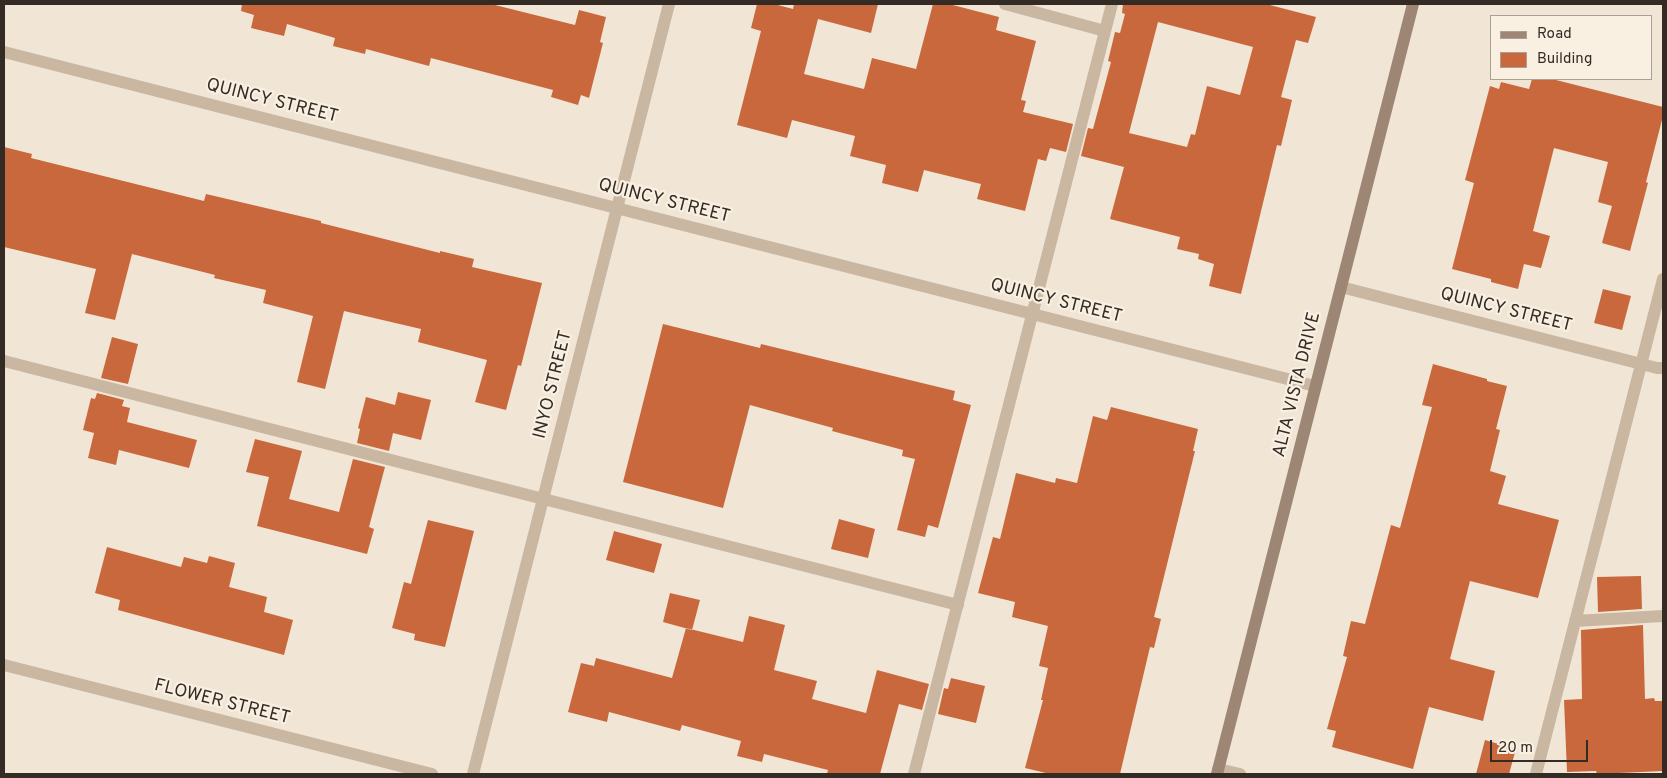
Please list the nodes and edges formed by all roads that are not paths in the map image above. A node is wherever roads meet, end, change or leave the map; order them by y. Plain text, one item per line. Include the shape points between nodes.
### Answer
1 (669, 4) edge
2 (1005, 4) edge
3 (1112, 4) edge
4 (1413, 4) edge
5 (1105, 31) junction
6 (4, 52) edge
7 (617, 208) junction
8 (1663, 279) edge
9 (1341, 287) junction
10 (1032, 314) junction
11 (4, 361) edge
12 (1641, 364) junction
13 (1663, 368) edge
14 (1316, 386) junction
15 (543, 498) junction
16 (958, 605) junction
17 (1663, 616) edge
18 (1575, 621) junction
19 (4, 665) edge
20 (1217, 771) edge
21 (432, 774) edge
22 (472, 774) edge
23 (914, 774) edge
24 (1240, 774) edge
25 (1536, 774) edge

1 - 7 street, INYO STREET
2 - 5 street
3 - 5 street
4 - 9 street, ALTA VISTA DRIVE
5 - 10 street
6 - 7 street, QUINCY STREET
7 - 10 street, QUINCY STREET
7 - 15 street, INYO STREET
8 - 12 street
9 - 12 street, QUINCY STREET
9 - 14 street, ALTA VISTA DRIVE
10 - 14 street, QUINCY STREET
10 - 16 street
11 - 15 street
12 - 13 street, QUINCY STREET
12 - 18 street
14 - 20 street, ALTA VISTA DRIVE
15 - 16 street
15 - 22 street, INYO STREET
16 - 23 street
17 - 18 street
18 - 25 street
19 - 21 street, FLOWER STREET
20 - 24 street

